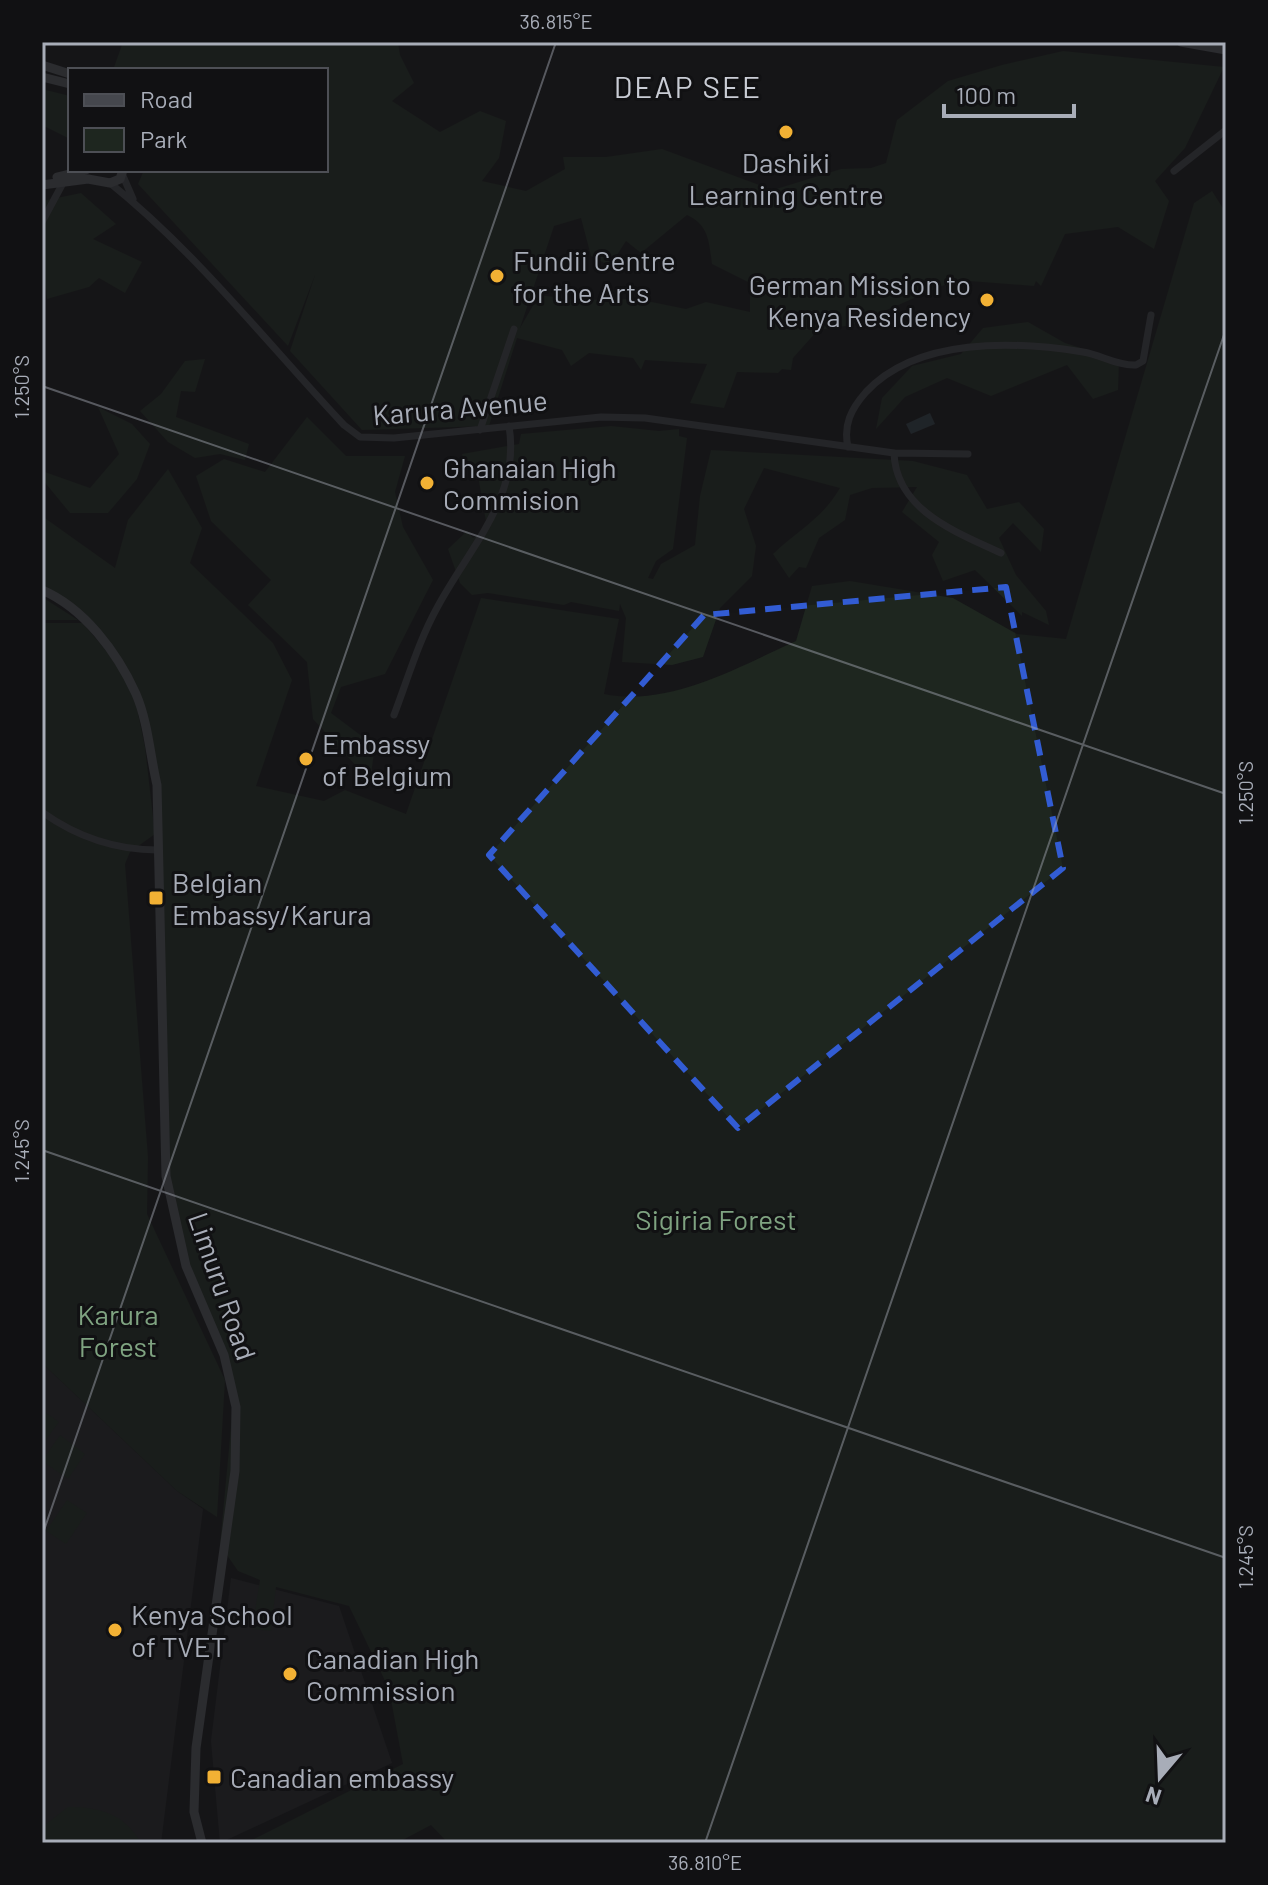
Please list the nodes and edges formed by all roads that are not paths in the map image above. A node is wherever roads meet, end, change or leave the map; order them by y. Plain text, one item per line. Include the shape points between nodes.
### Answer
1 (1181, 42) edge
2 (1226, 50) edge
3 (42, 65) edge
4 (68, 73) edge
5 (42, 77) edge
6 (68, 84) edge
7 (1226, 130) edge
8 (1174, 171) dead end
9 (79, 172) edge
10 (99, 172) edge
11 (124, 172) edge
12 (106, 182) junction
13 (42, 183) edge
14 (63, 183) junction
15 (135, 204) junction
16 (42, 222) edge
17 (1151, 315) dead end
18 (514, 329) dead end
19 (509, 426) junction
20 (480, 430) junction
21 (848, 447) junction
22 (890, 452) junction
23 (968, 454) dead end
24 (1001, 553) dead end
25 (42, 590) edge
26 (394, 715) dead end
27 (42, 812) edge
28 (158, 850) junction
29 (202, 1843) edge

1 - 2 main road
3 - 4 main road
5 - 6 main road
7 - 8 street
9 - 13 main road
10 - 12 main road
11 - 12 main road
11 - 15 street, Karura Avenue
12 - 14 main road
12 - 15 street, Karura Avenue
13 - 14 main road
14 - 16 street
15 - 20 street, Karura Avenue via 353,434 368,439
17 - 21 street via 1143,361 1136,365 1062,349 984,344 907,364 873,385 852,410 844,432
18 - 20 street
19 - 20 street, Karura Avenue
19 - 21 street, Karura Avenue via 645,418
19 - 26 street via 506,479 491,523 429,624
21 - 22 street, Karura Avenue
22 - 23 street, Karura Avenue
22 - 24 street via 904,488 921,509
25 - 28 main road, Limuru Road via 77,611 137,695 157,785
27 - 28 street via 63,827 120,848
28 - 29 main road, Limuru Road via 166,1176 186,1266 235,1393 229,1509 196,1748 194,1812

